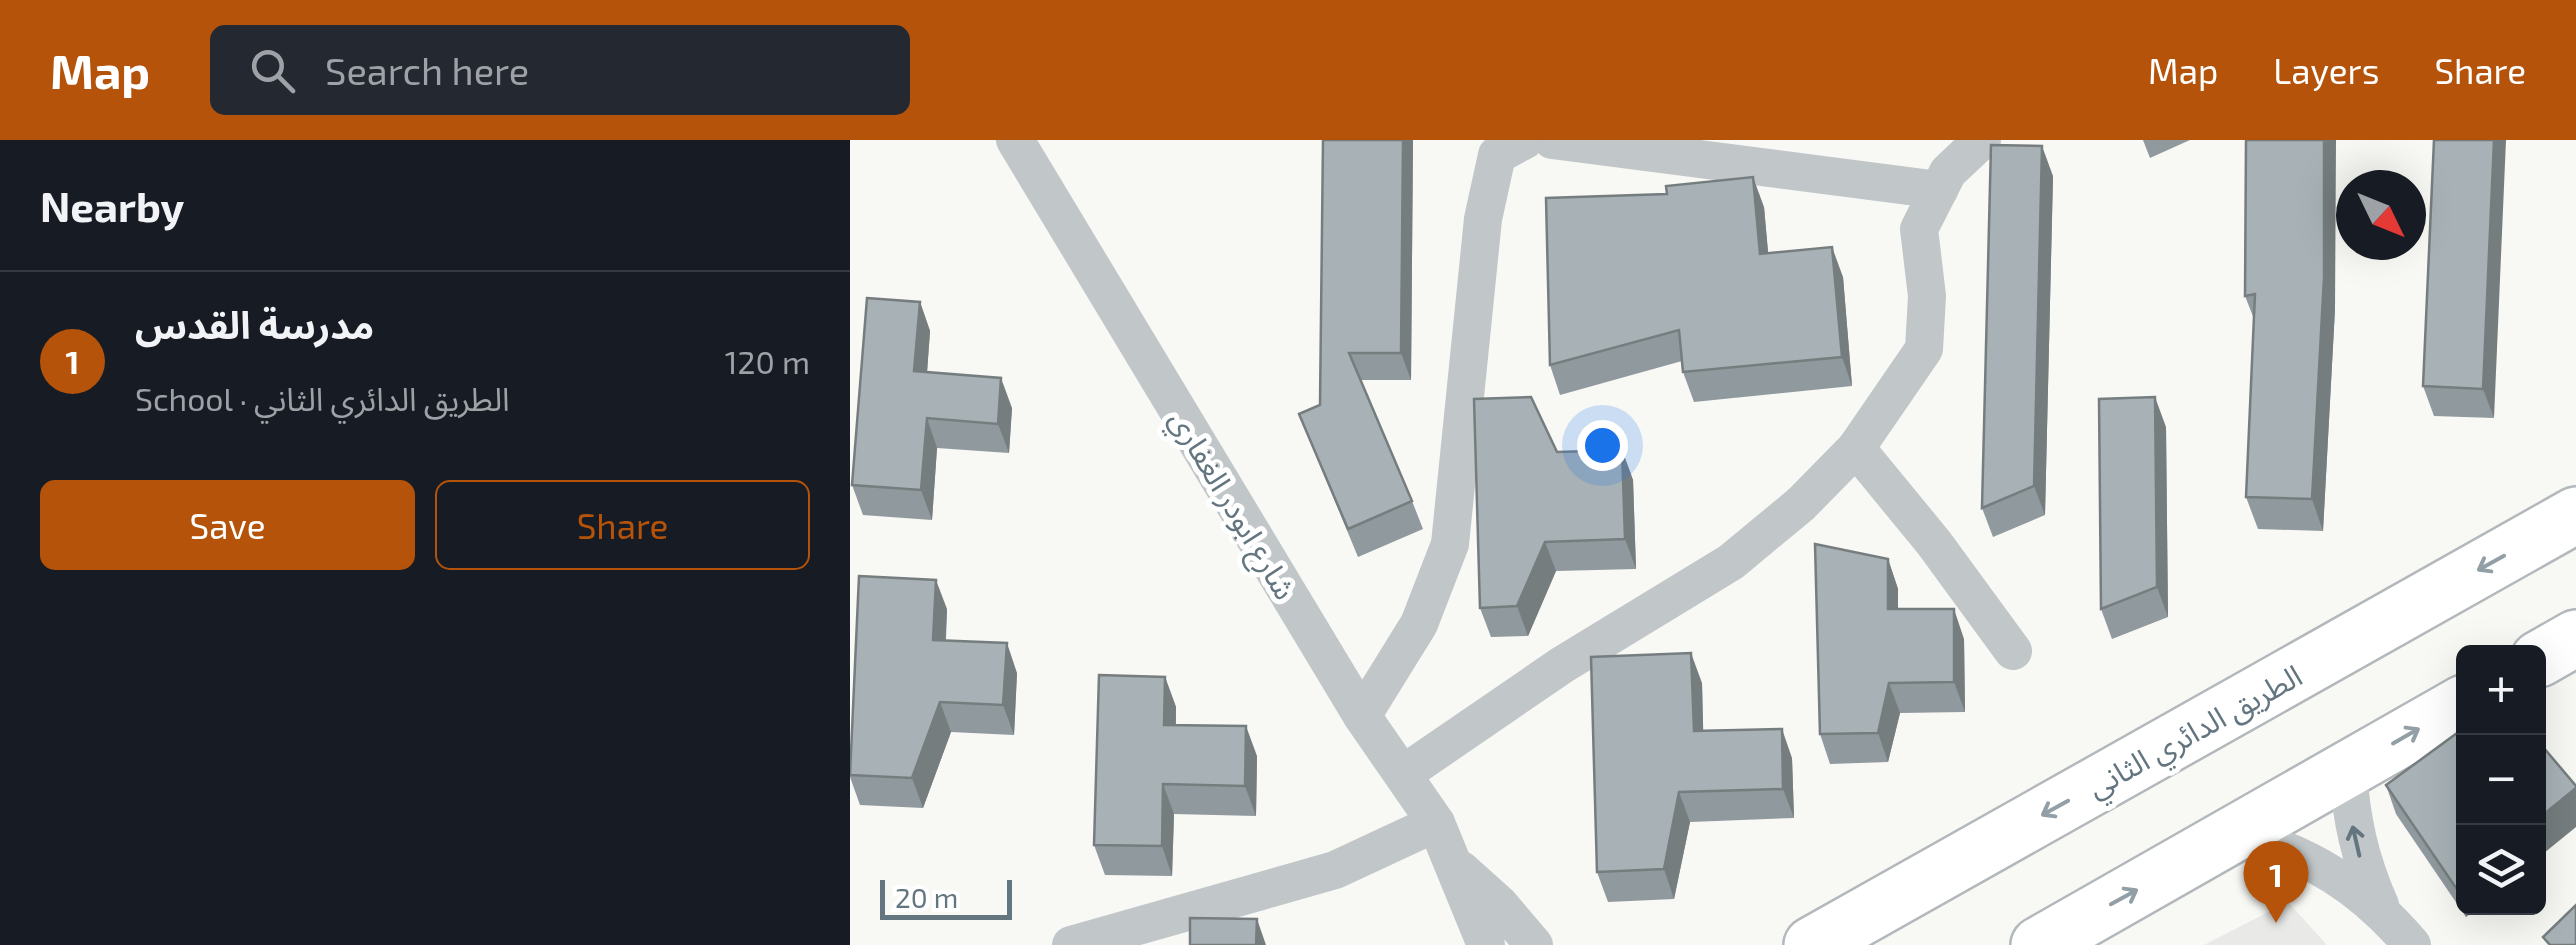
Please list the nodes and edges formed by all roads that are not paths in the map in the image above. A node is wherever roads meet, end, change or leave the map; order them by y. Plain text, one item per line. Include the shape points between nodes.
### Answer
1 (1014, 140) edge
2 (1525, 140) edge
3 (1552, 140) edge
4 (1982, 140) edge
5 (1939, 190) junction
6 (1856, 448) junction
7 (2576, 515) edge
8 (2576, 638) edge
9 (2014, 651) dead end
10 (2546, 655) edge
11 (2456, 707) edge
12 (1362, 716) junction
13 (2348, 770) junction
14 (1403, 774) junction
15 (1436, 824) junction
16 (2237, 834) junction
17 (1455, 865) junction
18 (2381, 908) junction
19 (1071, 945) edge
20 (1486, 945) edge
21 (1534, 945) edge
22 (1812, 945) edge
23 (2039, 945) edge
24 (2412, 945) edge

1 - 12 street, شارع ابودر الغفاري
2 - 12 street via 1497,155 1483,219 1450,544 1419,624
3 - 5 street
4 - 5 street
5 - 6 street via 1919,229 1927,296 1924,350
6 - 9 street
6 - 14 street via 1731,562 1562,665
7 -> 22 main road, الطريق الدائري الثاني
8 - 10 main road
13 -> 11 main road
12 - 14 street, شارع ابودر الغفاري
13 - 16 main road
18 -> 13 street via 2354,833
14 - 15 street, شارع ابودر الغفاري
15 - 17 street, شارع ابودر الغفاري
15 - 19 street via 1335,870
16 - 18 street via 2314,861
23 -> 16 main road
17 - 20 street, شارع ابودر الغفاري
17 - 21 street, شارع ابودر الغفاري
18 - 24 street

